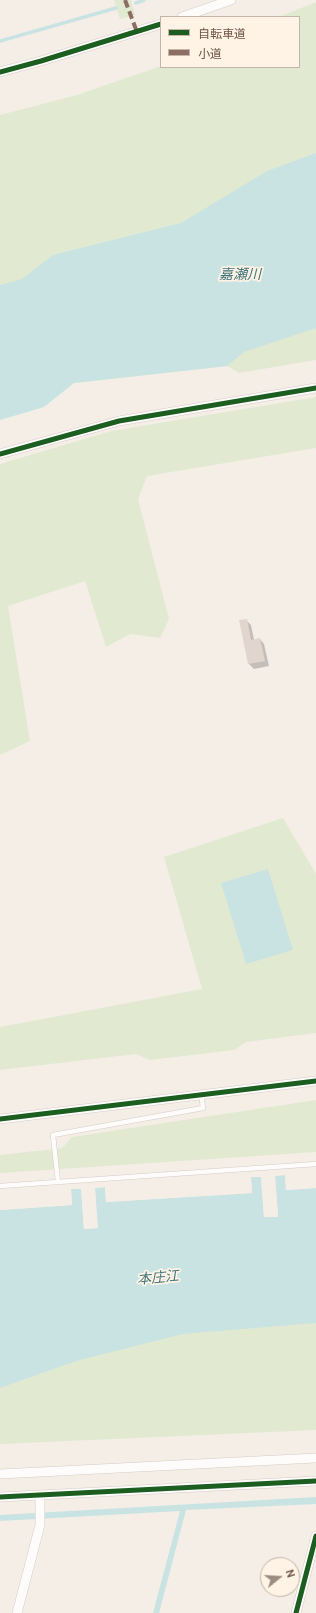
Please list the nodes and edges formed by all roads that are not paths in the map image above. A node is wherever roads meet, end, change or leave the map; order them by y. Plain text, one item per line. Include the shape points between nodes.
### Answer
1 (231, 0) edge
2 (185, 16) edge
3 (160, 24) edge
4 (0, 72) edge
5 (316, 388) edge
6 (0, 454) edge
7 (316, 1081) edge
8 (202, 1100) dead end
9 (0, 1119) edge
10 (316, 1164) edge
11 (58, 1182) junction
12 (0, 1186) edge
13 (316, 1458) edge
14 (0, 1474) edge
15 (316, 1481) edge
16 (40, 1495) junction
17 (0, 1497) edge
18 (316, 1536) edge
19 (17, 1613) edge
20 (296, 1613) edge

1 - 2 street
3 - 4 street
5 - 6 street via 119,421
7 - 9 street
8 - 11 lane via 203,1108 53,1135
10 - 11 lane
11 - 12 lane
13 - 14 street
15 - 16 street
16 - 17 street
16 - 19 street via 40,1526
18 - 20 street

